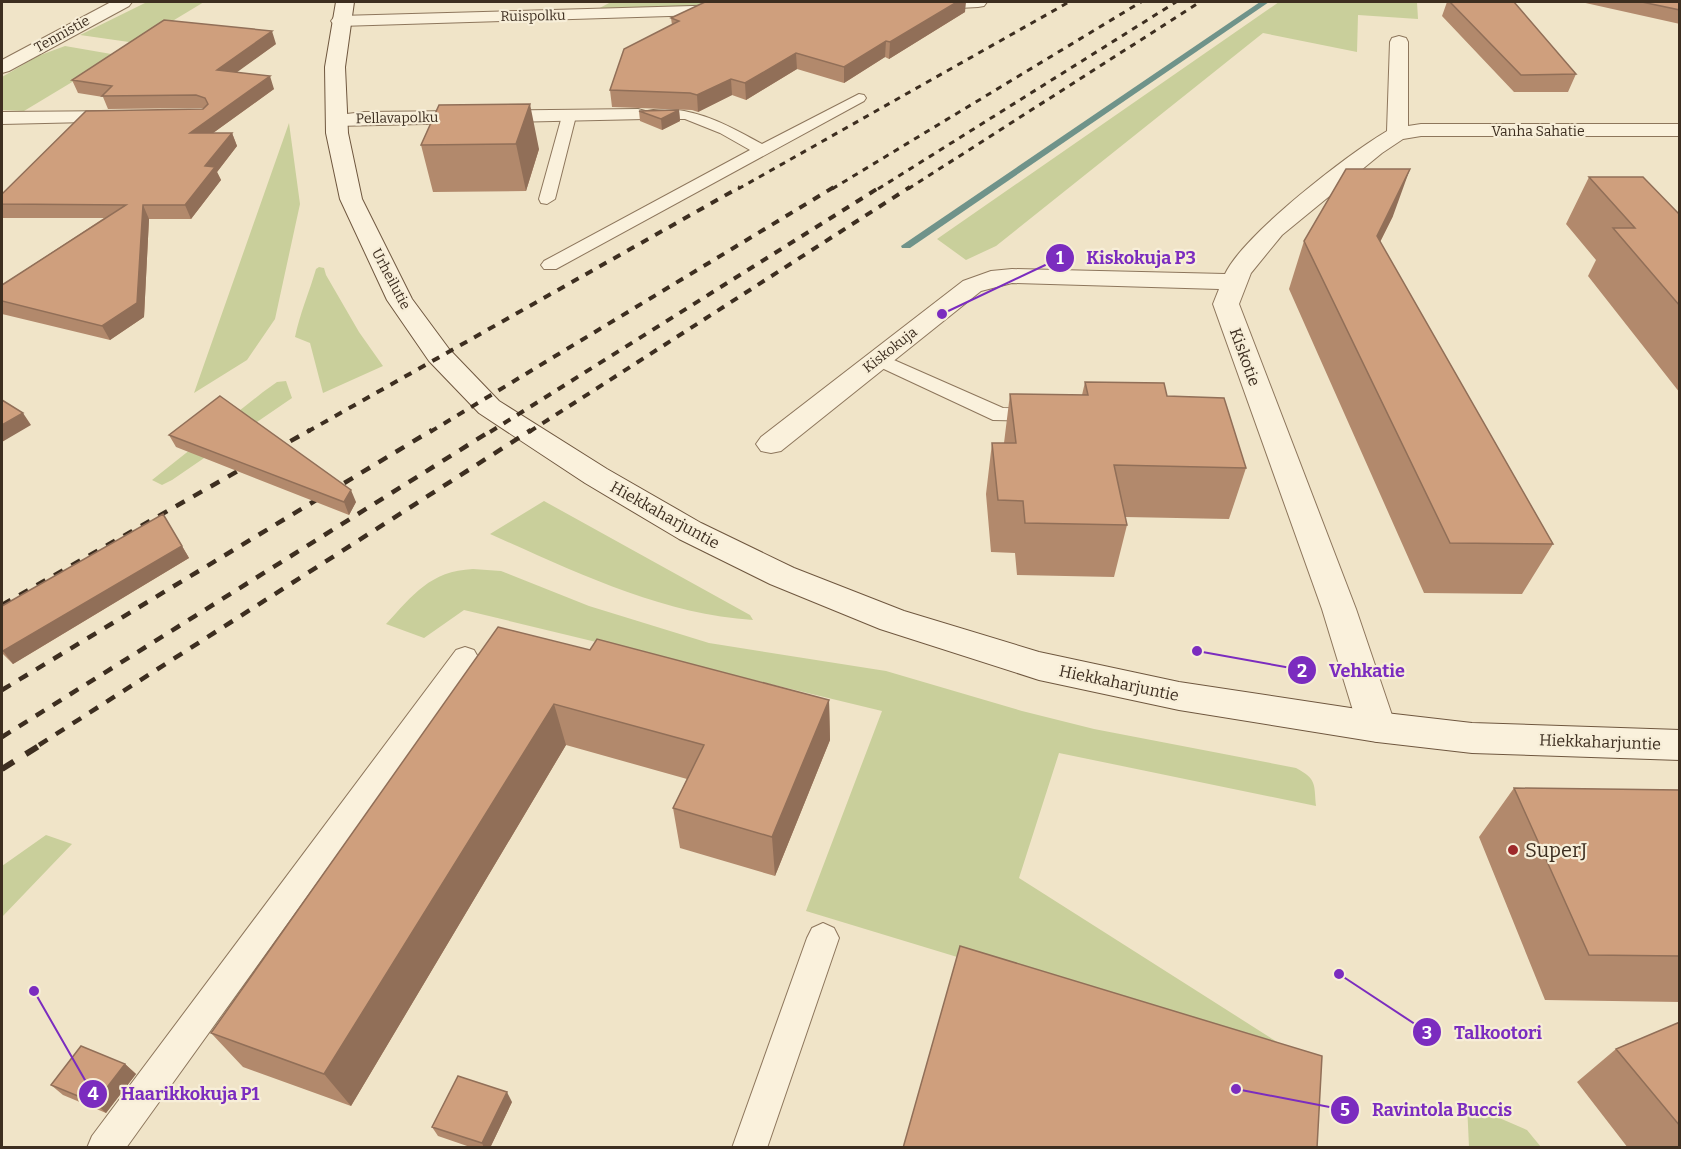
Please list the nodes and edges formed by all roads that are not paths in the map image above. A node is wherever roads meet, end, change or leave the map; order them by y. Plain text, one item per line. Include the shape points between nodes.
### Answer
1 (123, 2) edge
2 (599, 2) edge
3 (978, 2) edge
4 (909, 5) edge
5 (743, 10) edge
6 (343, 11) edge
7 (571, 15) junction
8 (1399, 42) dead end
9 (2, 67) edge
10 (859, 98) dead end
11 (638, 115) joint
12 (569, 116) junction
13 (2, 117) edge
14 (142, 117) edge
15 (336, 120) junction
16 (1680, 130) edge
17 (1397, 134) junction
18 (763, 151) junction
19 (547, 199) dead end
20 (550, 266) dead end
21 (1234, 282) junction
22 (878, 359) junction
23 (1049, 413) edge
24 (771, 444) dead end
25 (596, 476) joint
26 (465, 657) dead end
27 (1377, 727) junction
28 (1680, 745) edge
29 (823, 938) dead end
30 (105, 1148) edge
31 (749, 1148) edge

1 - 9 street, Tennistie
2 - 7 street
3 - 4 street
5 - 7 street, Ruispolku
6 - 7 street, Ruispolku
6 - 15 street, Urheilutie via 335,67
8 - 17 street
10 - 18 lane
11 - 12 street, Pellavapolku
11 - 18 lane via 687,116 725,130
12 - 15 street, Pellavapolku
12 - 19 lane
13 - 14 street
15 - 25 street, Urheilutie via 351,199 400,300 432,345 489,407
16 - 17 street, Vanha Sahatie via 1421,130
17 - 21 street, Kiskotie via 1351,166 1274,230 1239,270
18 - 20 lane
21 - 22 street, Kiskokuja via 1012,276 991,279 972,286
21 - 27 street, Kiskotie via 1226,304 1339,609
22 - 23 lane via 1000,415
22 - 24 street, Kiskokuja
25 - 27 street, Hiekkaharjuntie via 690,531 751,561 892,620 1039,666 1179,696
26 - 30 lane
27 - 28 street, Hiekkaharjuntie via 1472,738
29 - 31 lane

